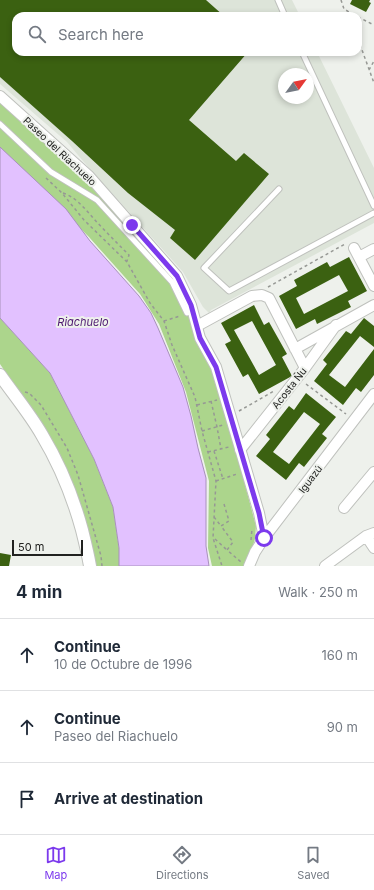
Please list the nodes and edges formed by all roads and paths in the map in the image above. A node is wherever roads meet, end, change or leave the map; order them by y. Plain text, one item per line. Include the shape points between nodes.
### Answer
1 (278, 0) edge
2 (341, 0) edge
3 (283, 12) edge
4 (348, 12) edge
5 (362, 19) edge
6 (374, 25) edge
7 (362, 51) edge
8 (304, 56) edge
9 (374, 62) edge
10 (369, 71) junction
11 (374, 83) edge
12 (0, 96) edge
13 (0, 124) edge
14 (44, 177) dead end
15 (279, 189) dead end
16 (61, 192) junction
17 (374, 206) edge
18 (374, 213) edge
19 (354, 248) joint
20 (374, 249) edge
21 (359, 257) junction
22 (127, 262) junction
23 (374, 286) edge
24 (252, 296) junction
25 (374, 305) edge
26 (190, 312) junction
27 (164, 321) junction
28 (197, 326) junction
29 (336, 326) junction
30 (295, 348) junction
31 (305, 368) junction
32 (0, 375) edge
33 (298, 377) junction
34 (278, 389) dead end
35 (374, 394) edge
36 (225, 397) junction
37 (211, 401) junction
38 (197, 405) junction
39 (231, 419) junction
40 (354, 420) junction
41 (217, 427) junction
42 (202, 432) junction
43 (239, 447) junction
44 (221, 449) junction
45 (214, 451) junction
46 (208, 452) junction
47 (247, 471) junction
48 (374, 472) edge
49 (222, 479) junction
50 (216, 481) junction
51 (224, 504) dead end
52 (344, 508) dead end
53 (214, 517) junction
54 (221, 526) junction
55 (252, 526) dead end
56 (370, 534) edge
57 (213, 538) junction
58 (264, 538) junction
59 (251, 544) dead end
60 (374, 548) edge
61 (227, 550) junction
62 (246, 565) edge
63 (90, 566) edge
64 (222, 566) edge
65 (325, 566) edge

1 - 3 lane
2 - 4 path
5 - 6 path
7 - 10 path
8 - 17 lane
9 - 10 path
10 - 11 path
12 - 26 street, Paseo del Riachuelo via 89,176 177,276 191,305
13 - 26 lane via 51,172 97,200 172,282
14 - 16 path
15 - 18 lane via 204,268 229,291
16 - 22 path via 84,220
16 - 22 path via 70,195 84,207 129,255
19 - 21 street
19 - 24 path via 346,244
20 - 21 street
21 - 23 street
22 - 27 path via 150,303
24 - 28 street
24 - 30 street via 262,295 269,298
25 - 29 street, Acosta Ñu
26 - 27 path
26 - 28 street, Paseo del Riachuelo
27 - 38 path via 172,345 196,396
28 - 36 street, Paseo del Riachuelo via 200,338 216,367
29 - 30 street, Acosta Ñu
29 - 31 street, Acosta Ñu
30 - 31 street
31 - 33 street, Acosta Ñu
32 - 63 street via 42,434 57,461 78,514
33 - 40 path
33 - 43 street, Acosta Ñu
34 - 39 path
35 - 40 street, Iguazú
36 - 37 path
36 - 39 street, Paseo del Riachuelo
37 - 38 path
37 - 41 path
38 - 42 path
39 - 41 path
39 - 43 street, Paseo del Riachuelo
40 - 58 street, Iguazú
41 - 42 path
41 - 44 path
42 - 46 path
43 - 44 path
43 - 47 street, Paseo del Riachuelo
44 - 45 path
45 - 46 path
45 - 49 path
46 - 50 path
47 - 49 path
47 - 58 street, Paseo del Riachuelo
48 - 52 street
49 - 50 path
50 - 53 path
51 - 54 path via 229,521
53 - 54 path
53 - 57 path
54 - 61 path via 233,542
55 - 59 path
56 - 60 street
56 - 65 street
57 - 61 path
57 - 64 path
58 - 62 street, Iguazú
61 - 62 path

